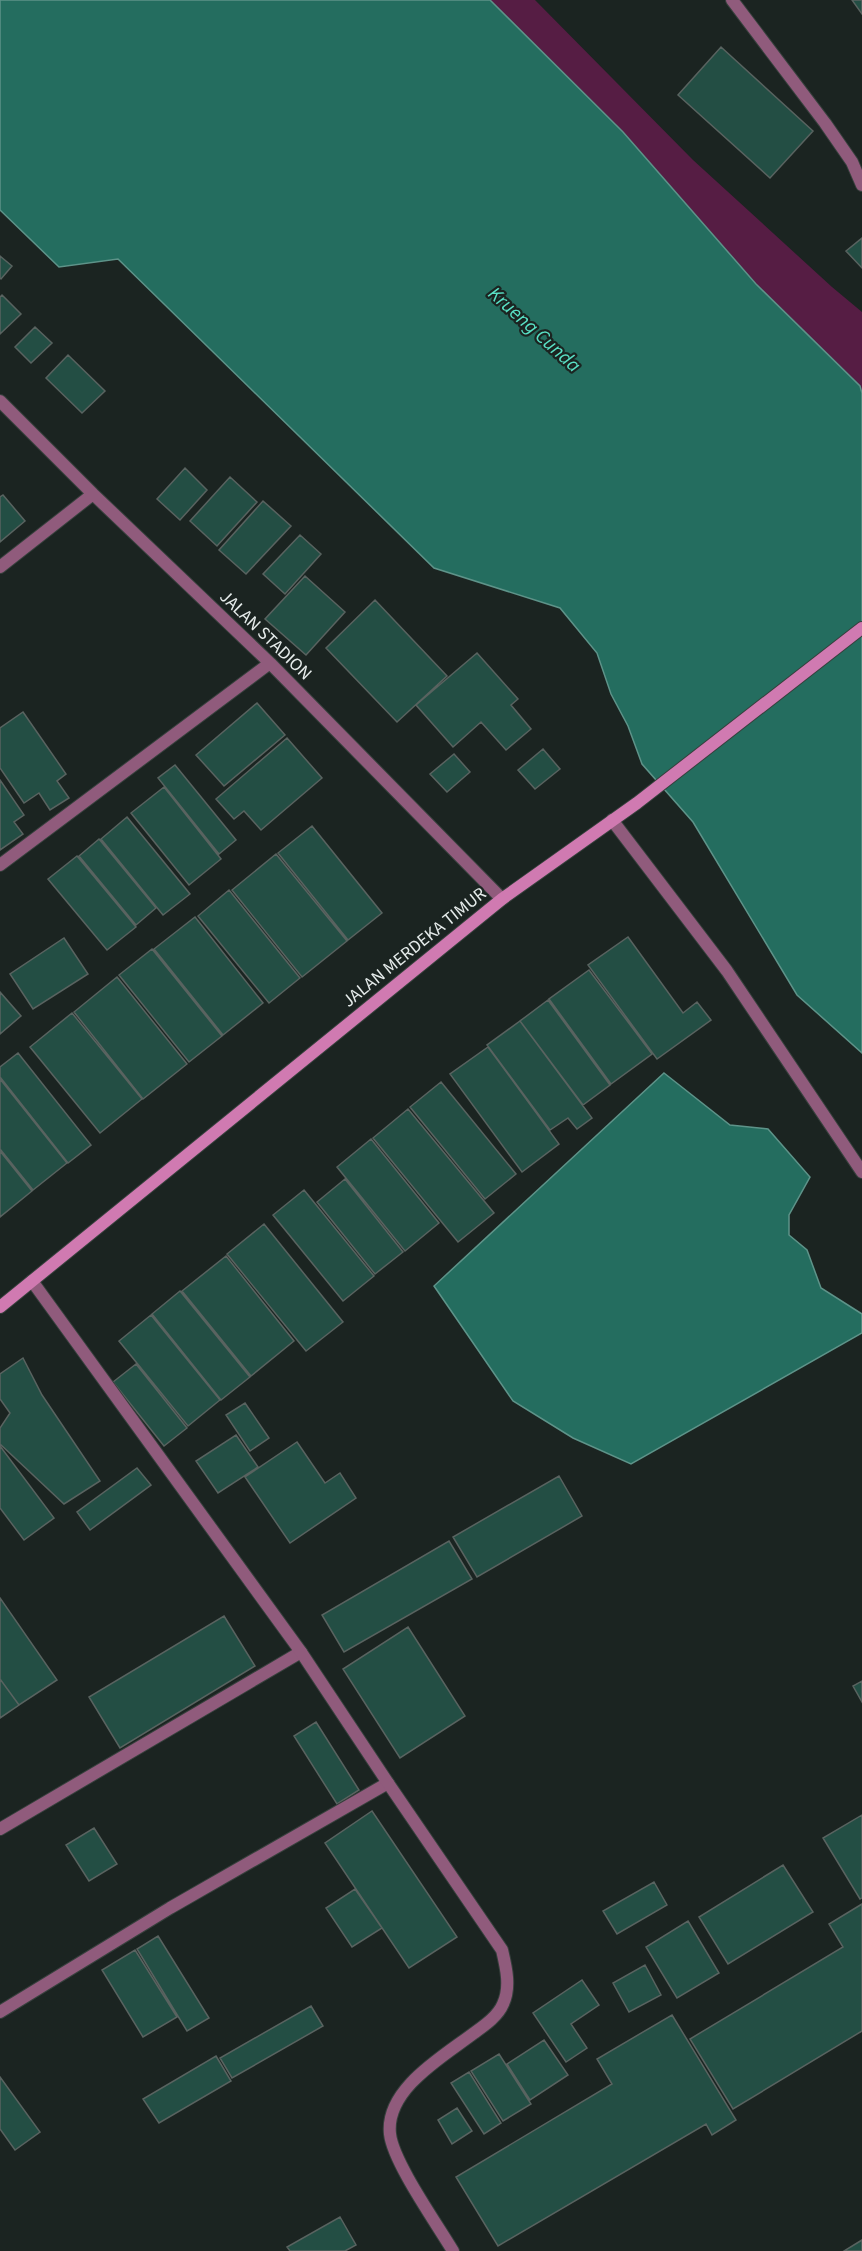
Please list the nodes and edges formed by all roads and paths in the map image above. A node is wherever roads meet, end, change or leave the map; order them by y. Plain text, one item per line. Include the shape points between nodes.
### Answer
1 (732, 0) edge
2 (862, 185) edge
3 (0, 401) edge
4 (93, 494) junction
5 (0, 567) edge
6 (862, 628) edge
7 (270, 663) junction
8 (612, 820) junction
9 (0, 865) edge
10 (502, 899) junction
11 (862, 1172) edge
12 (32, 1281) junction
13 (0, 1307) edge
14 (302, 1652) junction
15 (388, 1783) junction
16 (0, 1829) edge
17 (0, 2012) edge
18 (453, 2251) edge

1 - 2 street via 825,123 852,162
3 - 4 street, JALAN STADION
4 - 5 street
4 - 7 street, JALAN STADION
6 - 8 main road, JALAN MERDEKA TIMUR
7 - 9 street
7 - 10 street, JALAN STADION
8 - 10 main road, JALAN MERDEKA TIMUR
8 - 11 street via 727,971
10 - 12 main road, JALAN MERDEKA TIMUR
12 - 13 main road, JALAN MERDEKA TIMUR
12 - 14 street
14 - 15 street
14 - 16 street
15 - 17 street via 170,1908
15 - 18 street via 502,1950 507,1969 503,2004 492,2019 420,2073 396,2103 392,2118 390,2134 396,2155

